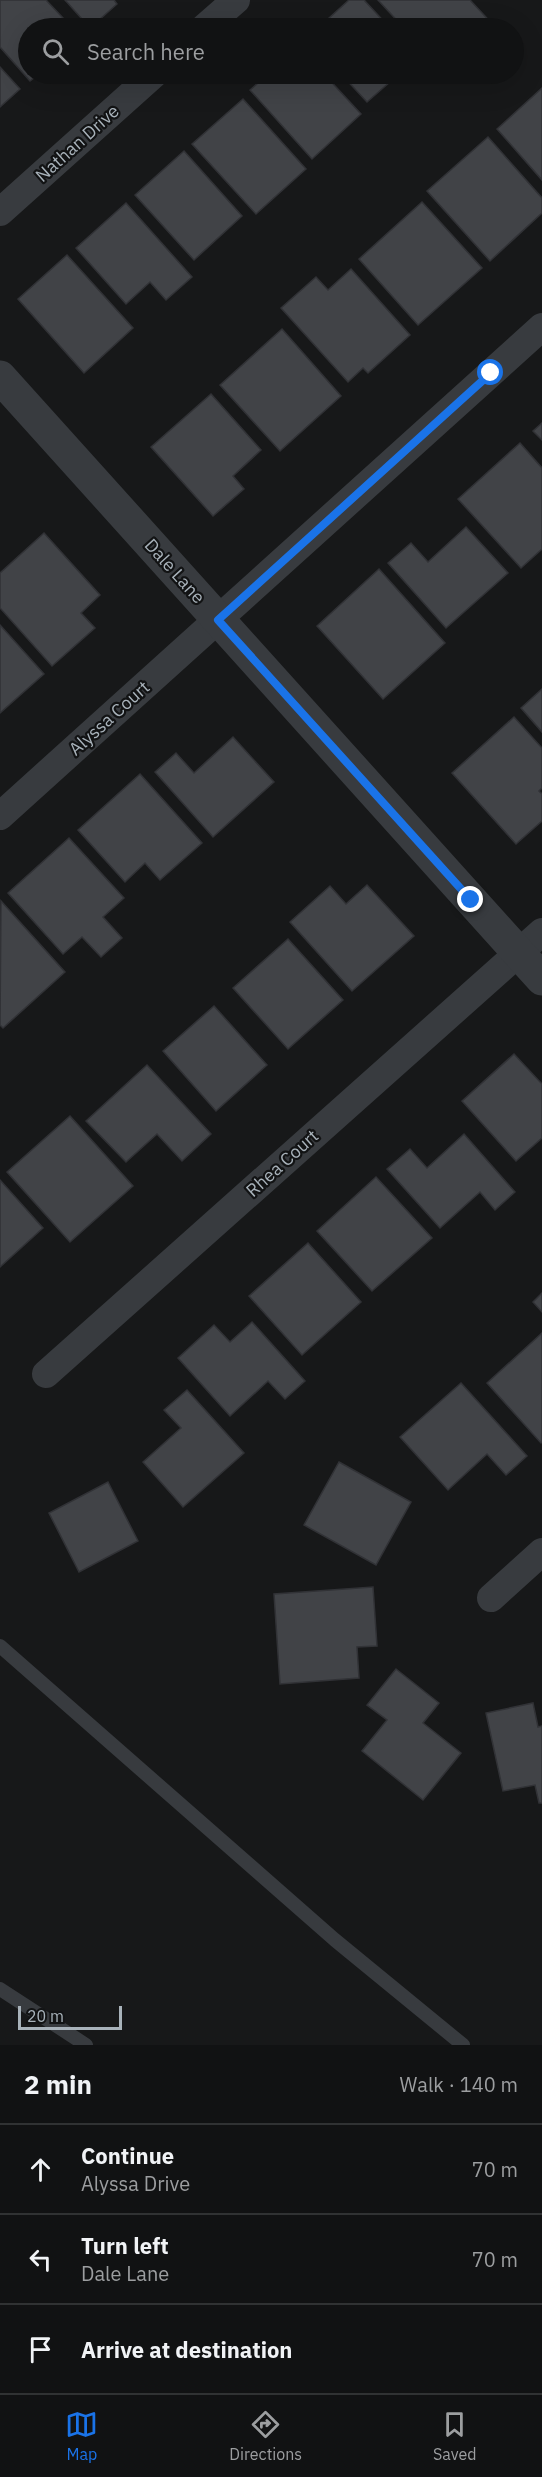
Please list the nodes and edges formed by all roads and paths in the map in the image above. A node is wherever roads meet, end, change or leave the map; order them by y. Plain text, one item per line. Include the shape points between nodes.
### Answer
1 (236, 0) edge
2 (215, 18) edge
3 (143, 84) edge
4 (0, 212) edge
5 (542, 327) edge
6 (0, 377) edge
7 (218, 620) junction
8 (0, 816) edge
9 (530, 942) edge
10 (542, 979) edge
11 (46, 1374) dead end
12 (542, 1552) edge
13 (491, 1598) dead end
14 (0, 1646) edge
15 (0, 1989) edge
16 (86, 2045) edge
17 (463, 2045) edge

1 - 2 street
3 - 4 street, Nathan Drive
5 - 7 street, Alyssa Court
6 - 7 street, Dale Lane
7 - 8 street, Alyssa Court
7 - 9 street, Dale Lane
9 - 10 street, Dale Lane
9 - 11 street, Rhea Court
12 - 13 street
14 - 17 lane via 335,1940
15 - 16 lane

